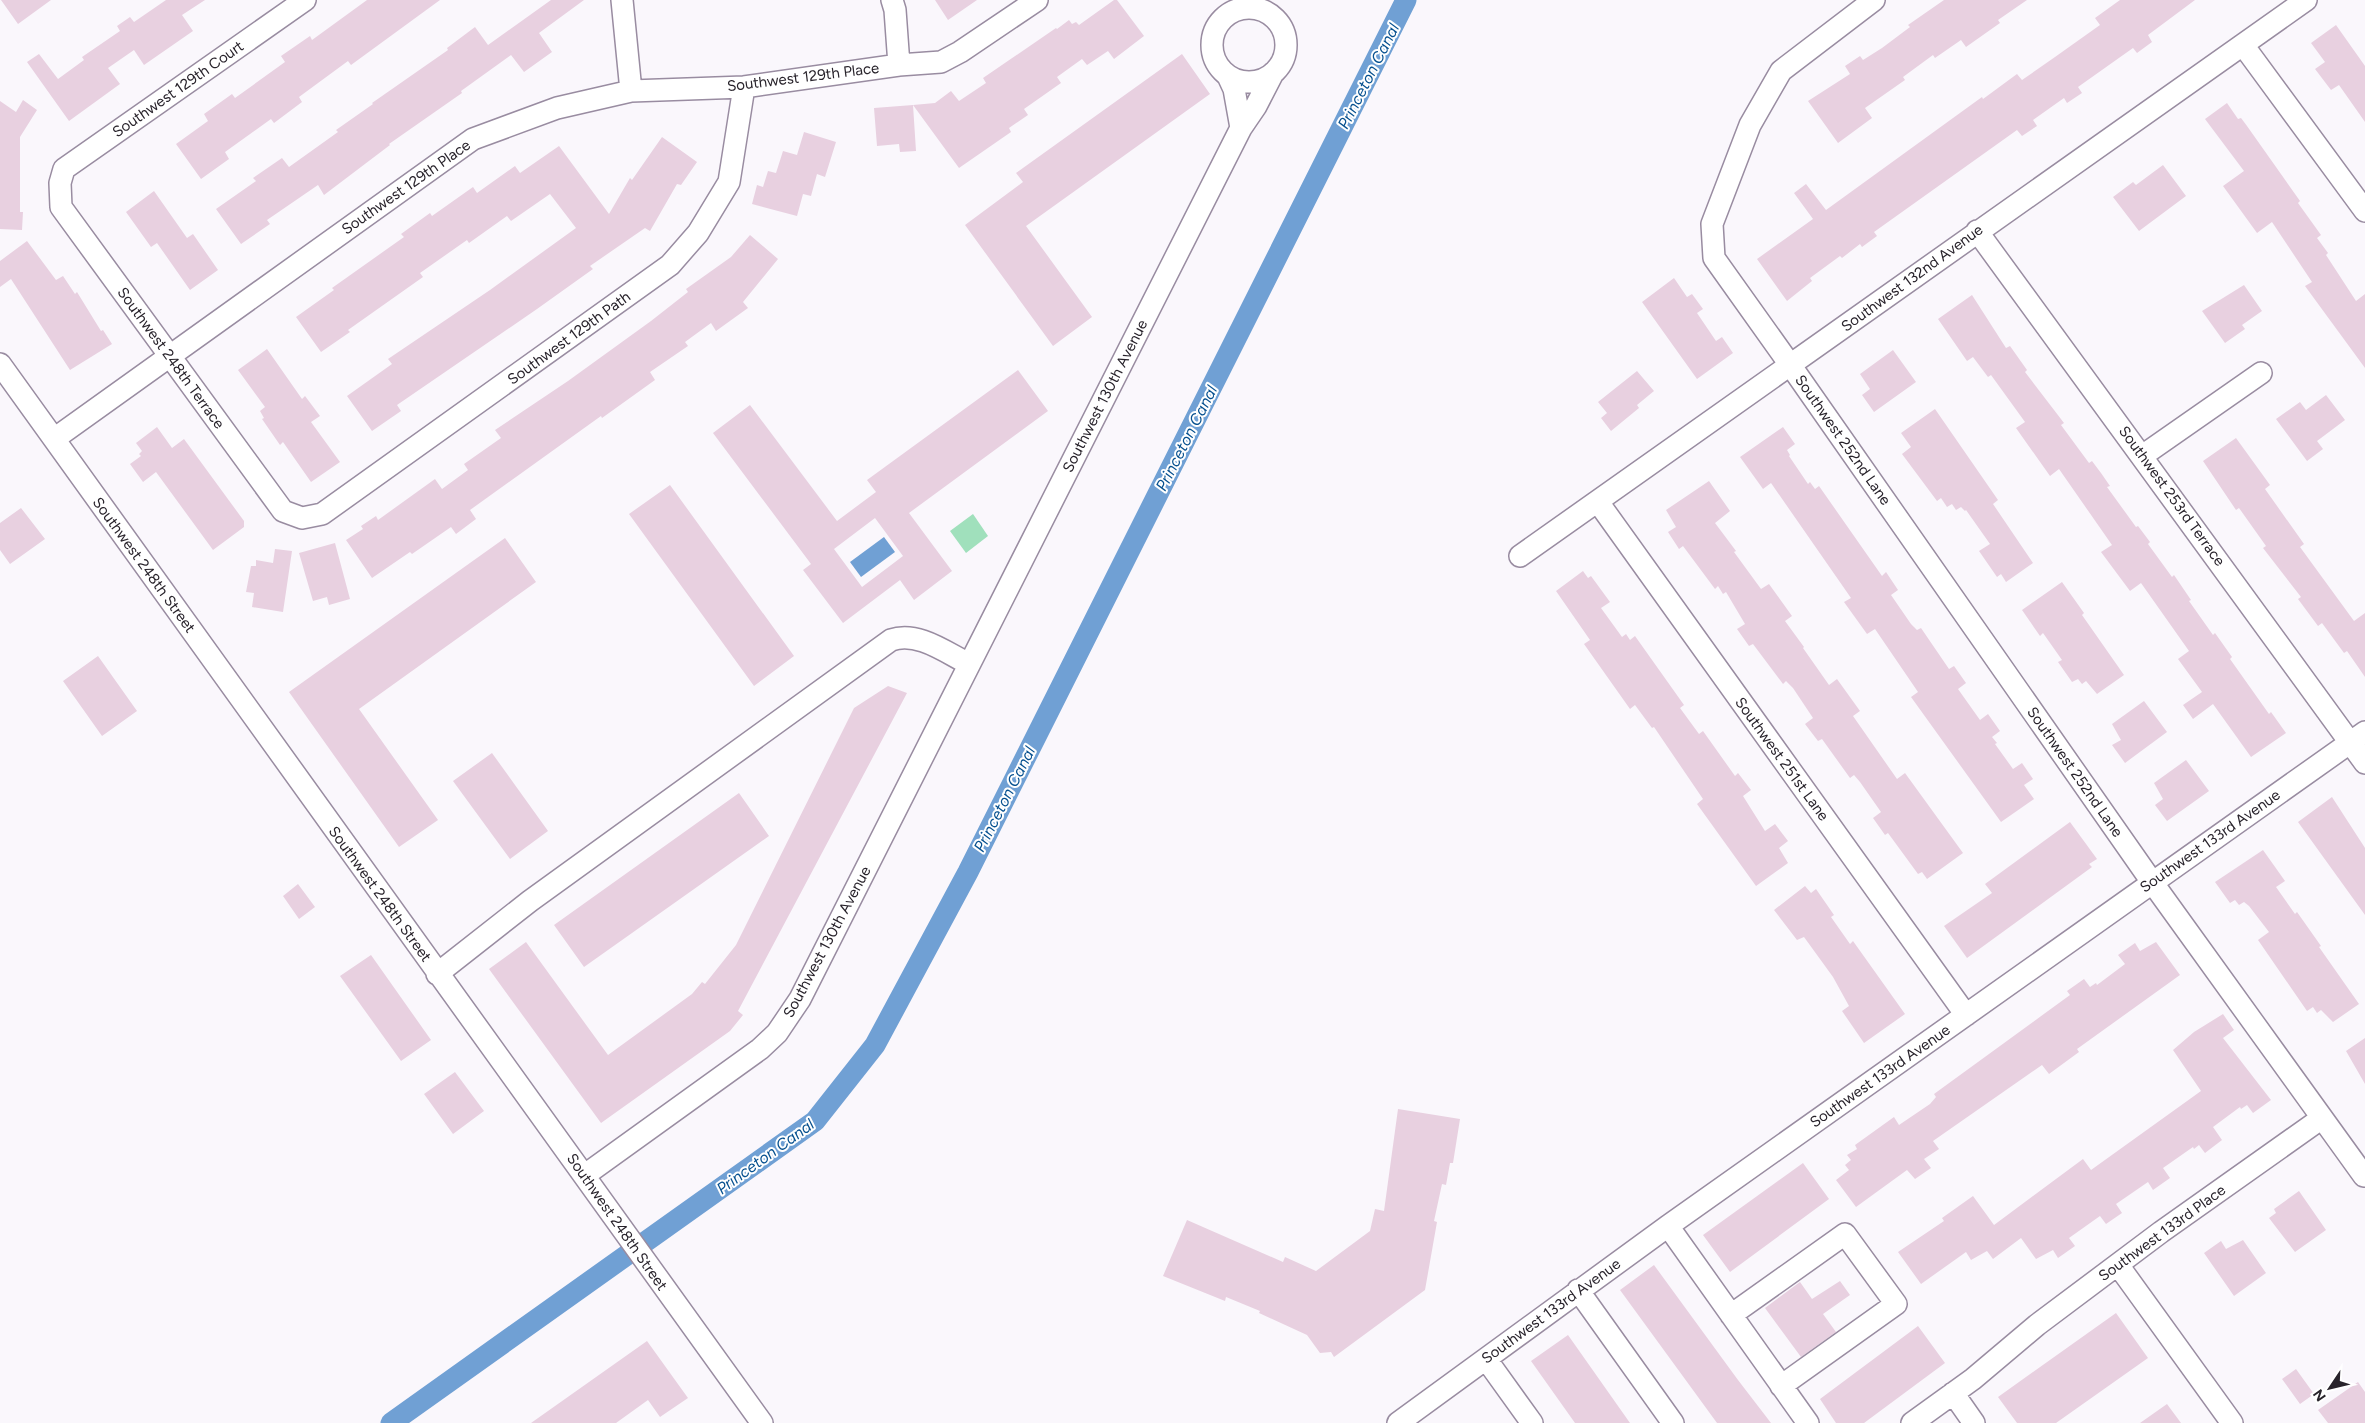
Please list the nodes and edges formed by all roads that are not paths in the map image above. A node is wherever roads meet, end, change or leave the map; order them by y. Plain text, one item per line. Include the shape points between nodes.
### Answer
1 (305, 0) edge
2 (622, 0) edge
3 (892, 0) edge
4 (1037, 0) edge
5 (1874, 0) edge
6 (2306, 0) edge
7 (2244, 45) junction
8 (899, 65) junction
9 (1273, 73) junction
10 (1228, 76) junction
11 (744, 86) junction
12 (631, 91) junction
13 (1241, 128) junction
14 (60, 184) joint
15 (2365, 211) edge
16 (1977, 230) junction
17 (169, 355) junction
18 (0, 364) edge
19 (1791, 366) junction
20 (2261, 373) dead end
21 (54, 439) junction
22 (2142, 456) junction
23 (1598, 502) junction
24 (302, 518) joint
25 (1520, 556) dead end
26 (969, 664) junction
27 (2358, 738) edge
28 (2365, 763) edge
29 (2152, 882) junction
30 (437, 974) junction
31 (1966, 1015) junction
32 (2322, 1118) junction
33 (585, 1175) junction
34 (2364, 1176) edge
35 (1668, 1226) junction
36 (2118, 1265) junction
37 (1578, 1290) junction
38 (1731, 1315) junction
39 (1486, 1359) junction
40 (1781, 1386) junction
41 (1953, 1393) junction
42 (762, 1423) edge
43 (1398, 1423) edge
44 (1532, 1423) edge
45 (1673, 1423) edge
46 (1808, 1423) edge
47 (1912, 1423) edge
48 (1974, 1423) edge
49 (2232, 1423) edge

1 - 14 street, Southwest 129th Court via 64,169
2 - 12 street
3 - 8 street via 896,10
4 - 8 street, Southwest 129th Place via 941,62
5 - 19 street, Southwest 252nd Lane via 1781,71 1750,125 1712,224 1714,258
6 - 7 street, Southwest 132nd Avenue
7 - 15 street
7 - 16 street, Southwest 132nd Avenue
8 - 11 street, Southwest 129th Place
9 - 10 street via 1256,81
9 - 10 street via 1284,56 1285,36 1271,15 1257,8 1247,8 1228,14 1220,21 1214,34 1215,60
9 - 13 street, Southwest 130th Avenue
10 - 13 street via 1234,89
11 - 12 street, Southwest 129th Place
11 - 24 street, Southwest 129th Path via 729,182 698,233 670,265 322,514
12 - 17 street, Southwest 129th Place via 557,108 473,139
13 - 26 street, Southwest 130th Avenue
14 - 17 street, Southwest 248th Terrace via 61,207
16 - 19 street, Southwest 132nd Avenue
16 - 22 street, Southwest 253rd Terrace
17 - 21 street, Southwest 129th Place
17 - 24 street, Southwest 248th Terrace via 283,511
18 - 21 street, Southwest 248th Street
19 - 23 street, Southwest 132nd Avenue
19 - 29 street, Southwest 252nd Lane
20 - 22 street
21 - 30 street, Southwest 248th Street
22 - 27 street, Southwest 253rd Terrace
23 - 25 street, Southwest 132nd Avenue
23 - 31 street, Southwest 251st Lane
26 - 30 street via 916,638 902,636 891,640 530,901
26 - 33 street, Southwest 130th Avenue via 800,999 777,1033 745,1060
27 - 28 street, Southwest 253rd Terrace
27 - 29 street, Southwest 133rd Avenue
29 - 31 street, Southwest 133rd Avenue
29 - 32 street, Southwest 252nd Lane
30 - 33 street, Southwest 248th Street
31 - 35 street, Southwest 133rd Avenue
32 - 34 street, Southwest 252nd Lane
32 - 36 street, Southwest 133rd Place
33 - 42 street, Southwest 248th Street
35 - 37 street, Southwest 133rd Avenue
35 - 38 street
36 - 41 street, Southwest 133rd Place
36 - 49 street
37 - 39 street, Southwest 133rd Avenue
37 - 45 street
38 - 40 street
38 - 40 street via 1845,1234 1896,1304
39 - 43 street, Southwest 133rd Avenue
39 - 44 street
40 - 46 street
41 - 47 street, Southwest 133rd Place
41 - 48 street

